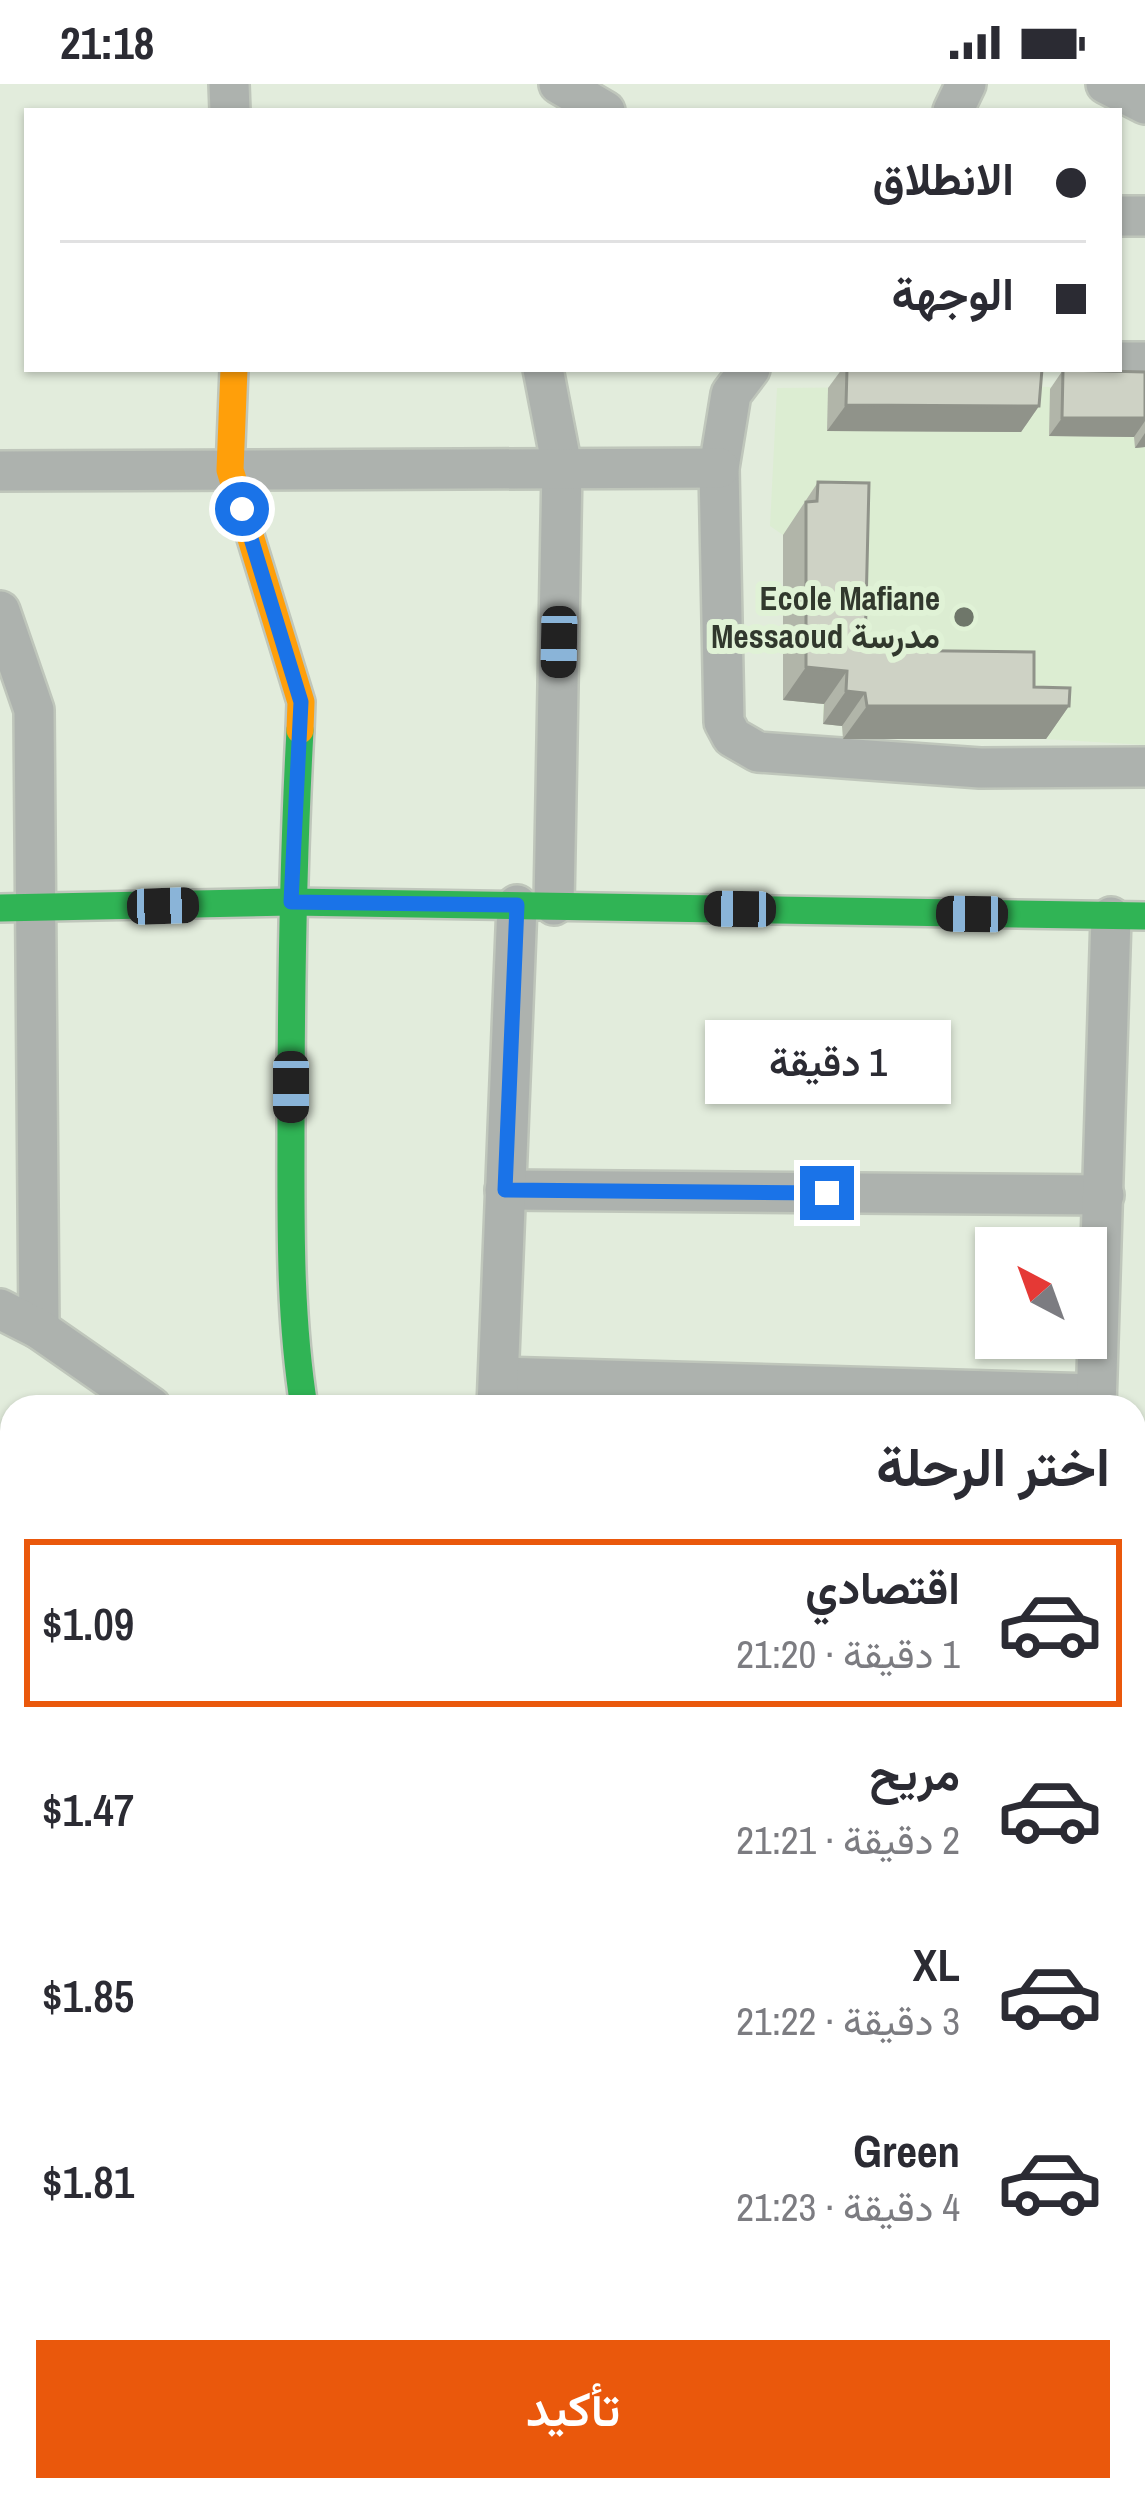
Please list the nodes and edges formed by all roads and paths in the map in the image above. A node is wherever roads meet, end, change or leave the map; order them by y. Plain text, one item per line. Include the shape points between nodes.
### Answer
1 (1106, 84) edge
2 (1145, 104) edge
3 (234, 372) edge
4 (544, 372) edge
5 (748, 372) edge
6 (562, 467) junction
7 (719, 468) junction
8 (230, 470) junction
9 (0, 471) edge
10 (0, 611) edge
11 (17, 710) edge
12 (1145, 767) edge
13 (291, 902) junction
14 (536, 905) junction
15 (18, 909) edge
16 (1128, 917) edge
17 (505, 1190) junction
18 (1104, 1195) junction
19 (0, 1309) edge
20 (39, 1329) junction
21 (498, 1392) edge
22 (134, 1395) edge
23 (302, 1395) edge
24 (722, 1395) edge
25 (1095, 1395) edge

1 - 2 street
3 - 8 street
4 - 6 street
5 - 7 street via 731,394
6 - 7 street
6 - 8 street
6 - 14 street
7 - 12 street via 724,722 743,747 980,768
8 - 9 street
8 - 13 street via 301,702
10 - 11 street
11 - 15 street
13 - 14 street
13 - 15 street
13 - 23 street via 291,1225
14 - 16 street
14 - 17 street
15 - 20 street
16 - 18 street
17 - 18 street
17 - 21 street
18 - 25 street
19 - 20 street
20 - 22 street
21 - 24 street

